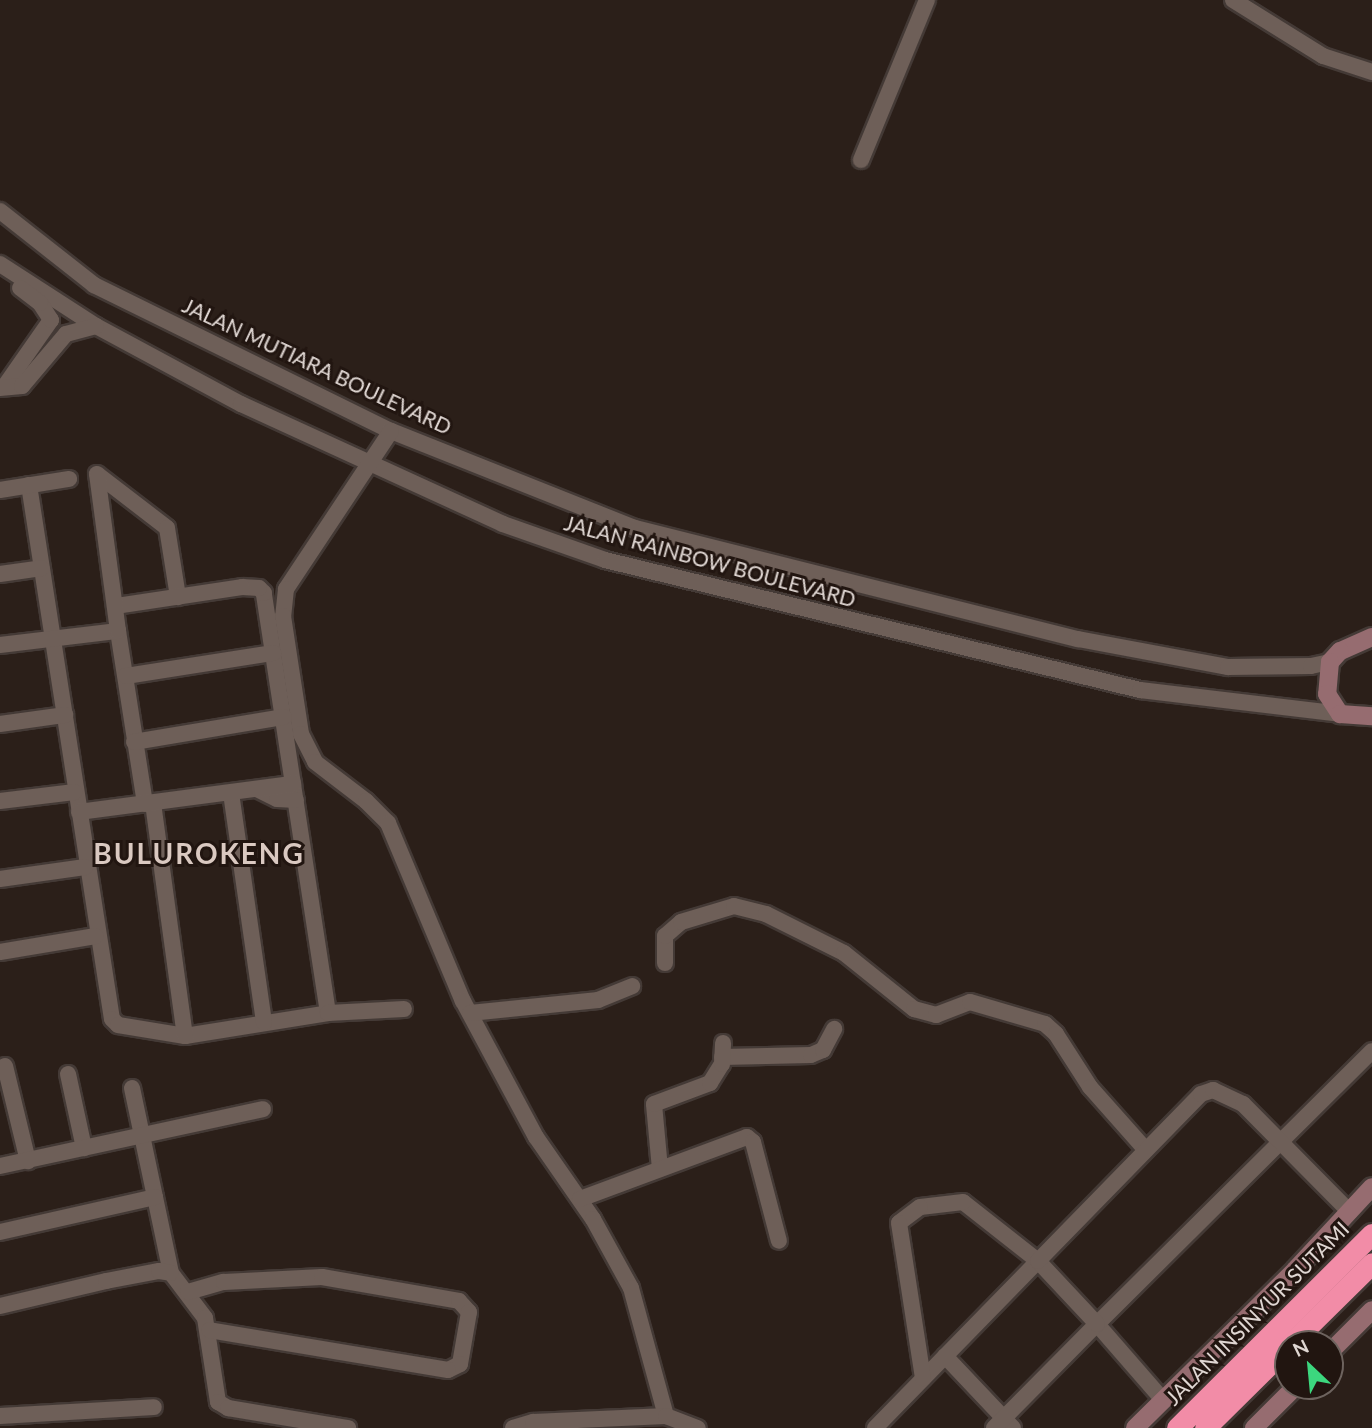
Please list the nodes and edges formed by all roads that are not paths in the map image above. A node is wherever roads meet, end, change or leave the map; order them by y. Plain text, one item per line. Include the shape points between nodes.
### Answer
1 (927, 0) edge
2 (1233, 0) edge
3 (1372, 72) edge
4 (861, 160) dead end
5 (0, 211) edge
6 (0, 264) edge
7 (0, 275) edge
8 (96, 326) junction
9 (2, 387) edge
10 (391, 431) junction
11 (372, 464) junction
12 (69, 479) dead end
13 (29, 485) junction
14 (0, 490) edge
15 (635, 528) joint
16 (42, 569) junction
17 (0, 574) edge
18 (178, 597) junction
19 (116, 606) junction
20 (118, 631) junction
21 (1372, 638) edge
22 (53, 642) junction
23 (0, 645) edge
24 (273, 653) junction
25 (1330, 662) junction
26 (127, 676) junction
27 (1340, 714) junction
28 (65, 715) junction
29 (1372, 716) edge
30 (284, 717) junction
31 (0, 724) edge
32 (134, 742) junction
33 (74, 792) junction
34 (295, 792) junction
35 (231, 793) junction
36 (0, 802) edge
37 (149, 804) junction
38 (79, 812) junction
39 (85, 867) junction
40 (0, 879) edge
41 (96, 936) junction
42 (0, 952) edge
43 (665, 963) dead end
44 (632, 986) dead end
45 (404, 1009) dead end
46 (328, 1013) junction
47 (470, 1013) junction
48 (264, 1023) junction
49 (834, 1029) dead end
50 (185, 1036) junction
51 (1371, 1054) edge
52 (5, 1066) dead end
53 (68, 1074) dead end
54 (132, 1088) dead end
55 (262, 1109) dead end
56 (143, 1134) junction
57 (1281, 1142) junction
58 (83, 1148) junction
59 (1146, 1150) junction
60 (28, 1160) junction
61 (0, 1166) edge
62 (660, 1169) junction
63 (1372, 1187) edge
64 (155, 1197) junction
65 (580, 1199) junction
66 (1350, 1212) junction
67 (0, 1232) edge
68 (1371, 1233) edge
69 (779, 1241) dead end
70 (1038, 1261) junction
71 (1372, 1263) edge
72 (171, 1273) junction
73 (188, 1292) junction
74 (0, 1306) edge
75 (1372, 1310) edge
76 (1097, 1324) junction
77 (209, 1330) junction
78 (1304, 1330) edge
79 (1344, 1338) edge
80 (945, 1356) junction
81 (1274, 1360) edge
82 (923, 1378) junction
83 (1282, 1400) edge
84 (1163, 1401) junction
85 (154, 1407) dead end
86 (0, 1416) edge
87 (666, 1416) junction
88 (1004, 1425) edge
89 (348, 1428) edge
90 (513, 1428) edge
91 (698, 1428) edge
92 (875, 1428) edge
93 (1135, 1428) edge
94 (1177, 1428) edge
95 (1205, 1428) edge
96 (1254, 1428) edge

1 - 4 street
2 - 3 street via 1323,56
5 - 10 street, JALAN MUTIARA BOULEVARD via 94,285
6 - 8 street, JALAN RAINBOW BOULEVARD
7 - 9 street via 40,303 51,320
8 - 9 street via 66,334 28,381
8 - 11 street, JALAN RAINBOW BOULEVARD via 241,404
10 - 11 street
10 - 15 street, JALAN MUTIARA BOULEVARD
11 - 27 street, JALAN RAINBOW BOULEVARD via 503,524 605,560 1140,690
11 - 47 street via 286,589 283,616 301,734 315,762 388,823
12 - 13 street
13 - 14 street
13 - 16 street
15 - 25 street, JALAN RAINBOW BOULEVARD via 1078,639 1228,667
16 - 17 street
16 - 22 street
18 - 19 street
18 - 19 street via 167,528 97,474
18 - 24 street via 259,588 264,593
19 - 20 street
20 - 22 street
20 - 26 street
21 - 25 street via 1340,651
22 - 23 street
22 - 28 street
24 - 26 street
24 - 30 street
25 - 27 street via 1327,694
26 - 32 street
27 - 29 street
28 - 31 street
28 - 33 street
30 - 32 street
30 - 34 street
32 - 37 street
33 - 36 street
33 - 38 street
34 - 35 street via 257,789
34 - 46 street
35 - 37 street
35 - 48 street
37 - 38 street
37 - 50 street
38 - 39 street
39 - 40 street
39 - 41 street
41 - 42 street
41 - 50 street via 110,1014 116,1023
43 - 59 street via 665,936 681,922 734,906 766,914 844,953 914,1009 936,1015 970,1002 1045,1024 1090,1087
44 - 47 street via 598,1000
45 - 46 street
46 - 48 street
47 - 65 street via 536,1137
48 - 50 street
49 - 62 street via 822,1049 811,1055 723,1050 710,1083 654,1104
51 - 57 street
52 - 60 street
53 - 58 street
54 - 56 street
55 - 56 street
56 - 58 street
56 - 64 street
57 - 59 street via 1243,1104 1213,1090 1193,1101
57 - 66 street
57 - 76 street
58 - 60 street
59 - 70 street
60 - 61 street
62 - 65 street
62 - 69 street via 751,1139
63 - 66 street
64 - 67 street
64 - 72 street
65 - 87 street via 631,1288
66 - 84 street
68 - 94 highway, JALAN INSINYUR SUTAMI
70 - 76 street
70 - 80 street
70 - 82 street via 963,1202 920,1206 903,1216 899,1238
71 - 78 highway
72 - 73 street
72 - 74 street via 106,1281
73 - 77 street
73 - 77 street via 235,1280 322,1277 460,1301 469,1312 460,1364 449,1370
75 - 79 street
76 - 84 street
76 - 88 street
77 - 89 street via 221,1405
80 - 82 street
80 - 88 street
81 - 95 highway
82 - 92 street
83 - 96 street
84 - 93 street
85 - 86 street
87 - 90 street via 533,1422
87 - 91 street

